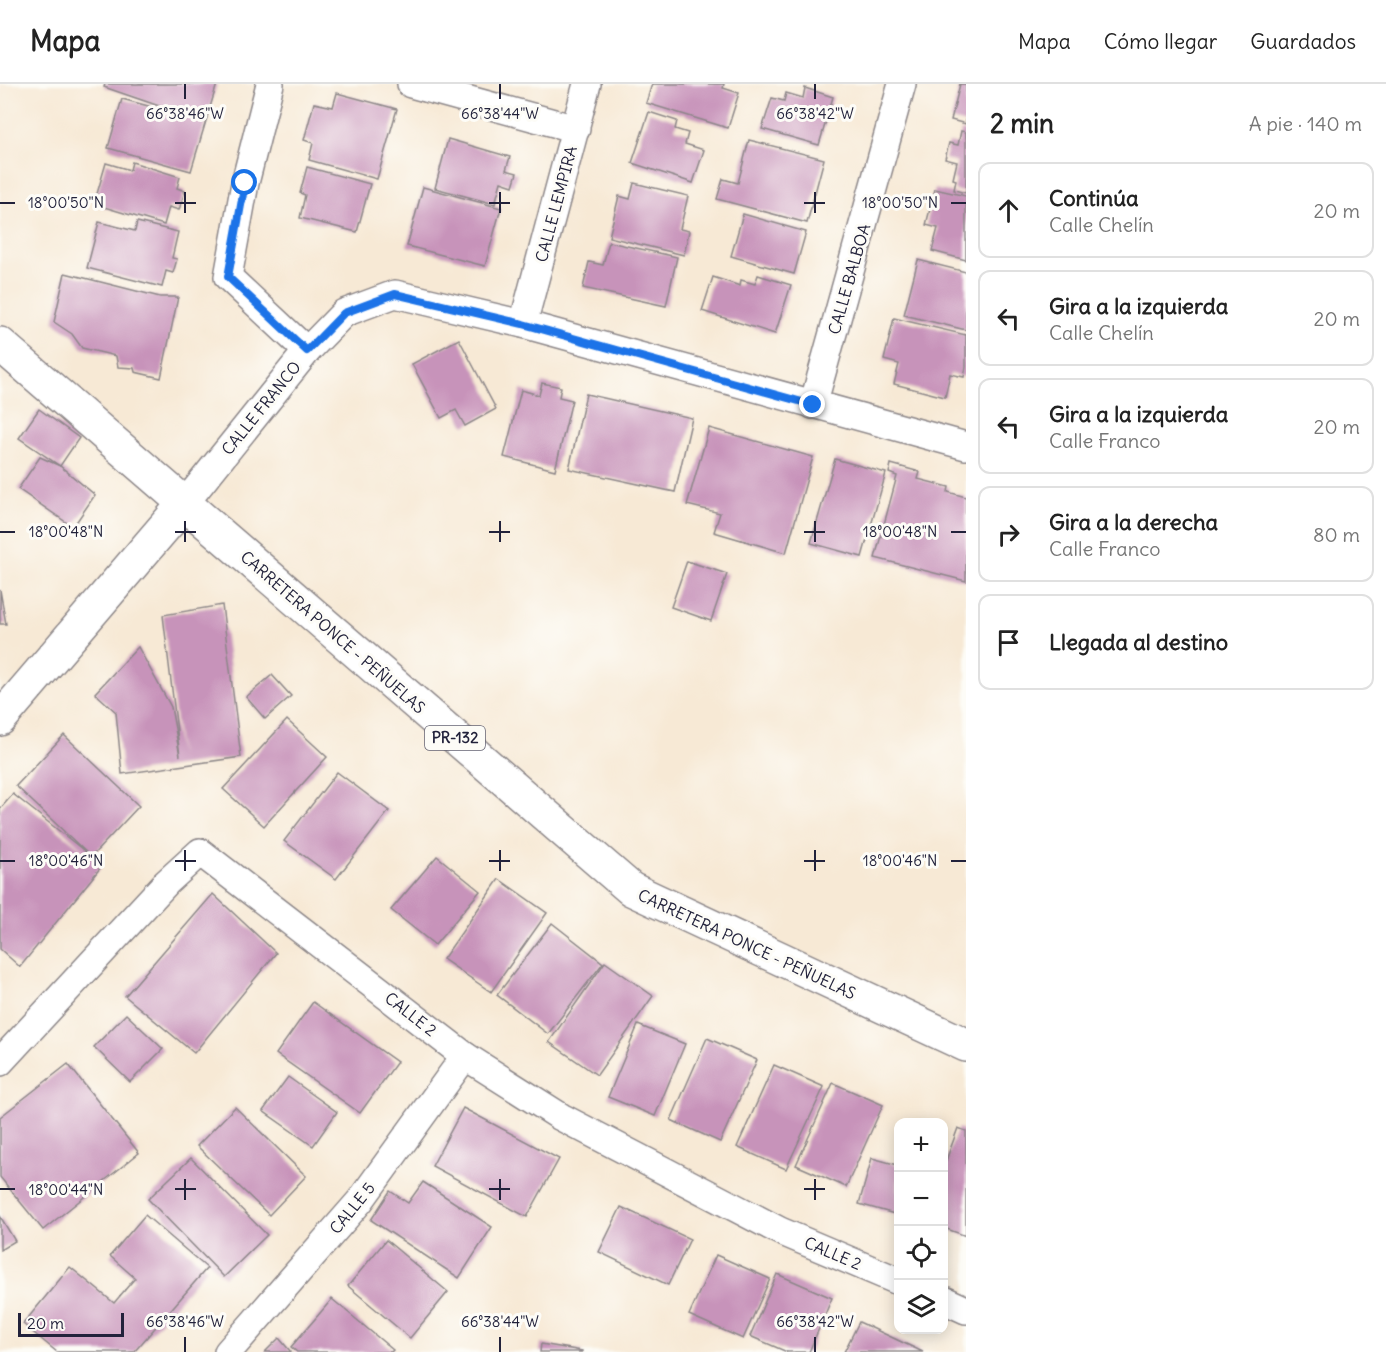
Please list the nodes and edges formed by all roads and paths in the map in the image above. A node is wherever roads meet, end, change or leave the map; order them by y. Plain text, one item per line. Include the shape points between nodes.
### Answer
1 (270, 84) edge
2 (411, 84) edge
3 (587, 84) edge
4 (902, 84) edge
5 (576, 129) junction
6 (523, 324) junction
7 (0, 344) edge
8 (307, 351) junction
9 (813, 405) junction
10 (966, 446) edge
11 (185, 503) junction
12 (0, 719) edge
13 (966, 1045) edge
14 (465, 1056) junction
15 (0, 1062) edge
16 (896, 1280) edge
17 (948, 1302) edge
18 (966, 1310) edge
19 (228, 1352) edge

1 - 8 street via 245,183 228,277
2 - 5 street
3 - 5 street, CALLE LEMPIRA
4 - 9 street, CALLE BALBOA
5 - 6 street, CALLE LEMPIRA
6 - 8 street, CALLE FRANCO via 395,294 344,313
6 - 9 street, CALLE FRANCO
7 - 11 main road, CARRETERA PONCE - PEÑUELAS / PR-132
8 - 11 street, CALLE FRANCO
9 - 10 street, CALLE FRANCO
11 - 12 main road
11 - 13 main road, CARRETERA PONCE - PEÑUELAS / PR-132 via 631,889
14 - 15 street, CALLE 2 via 202,842
14 - 16 street, CALLE 2 via 561,1117 667,1173 780,1231
14 - 19 street, CALLE 5 via 360,1201
17 - 18 street

